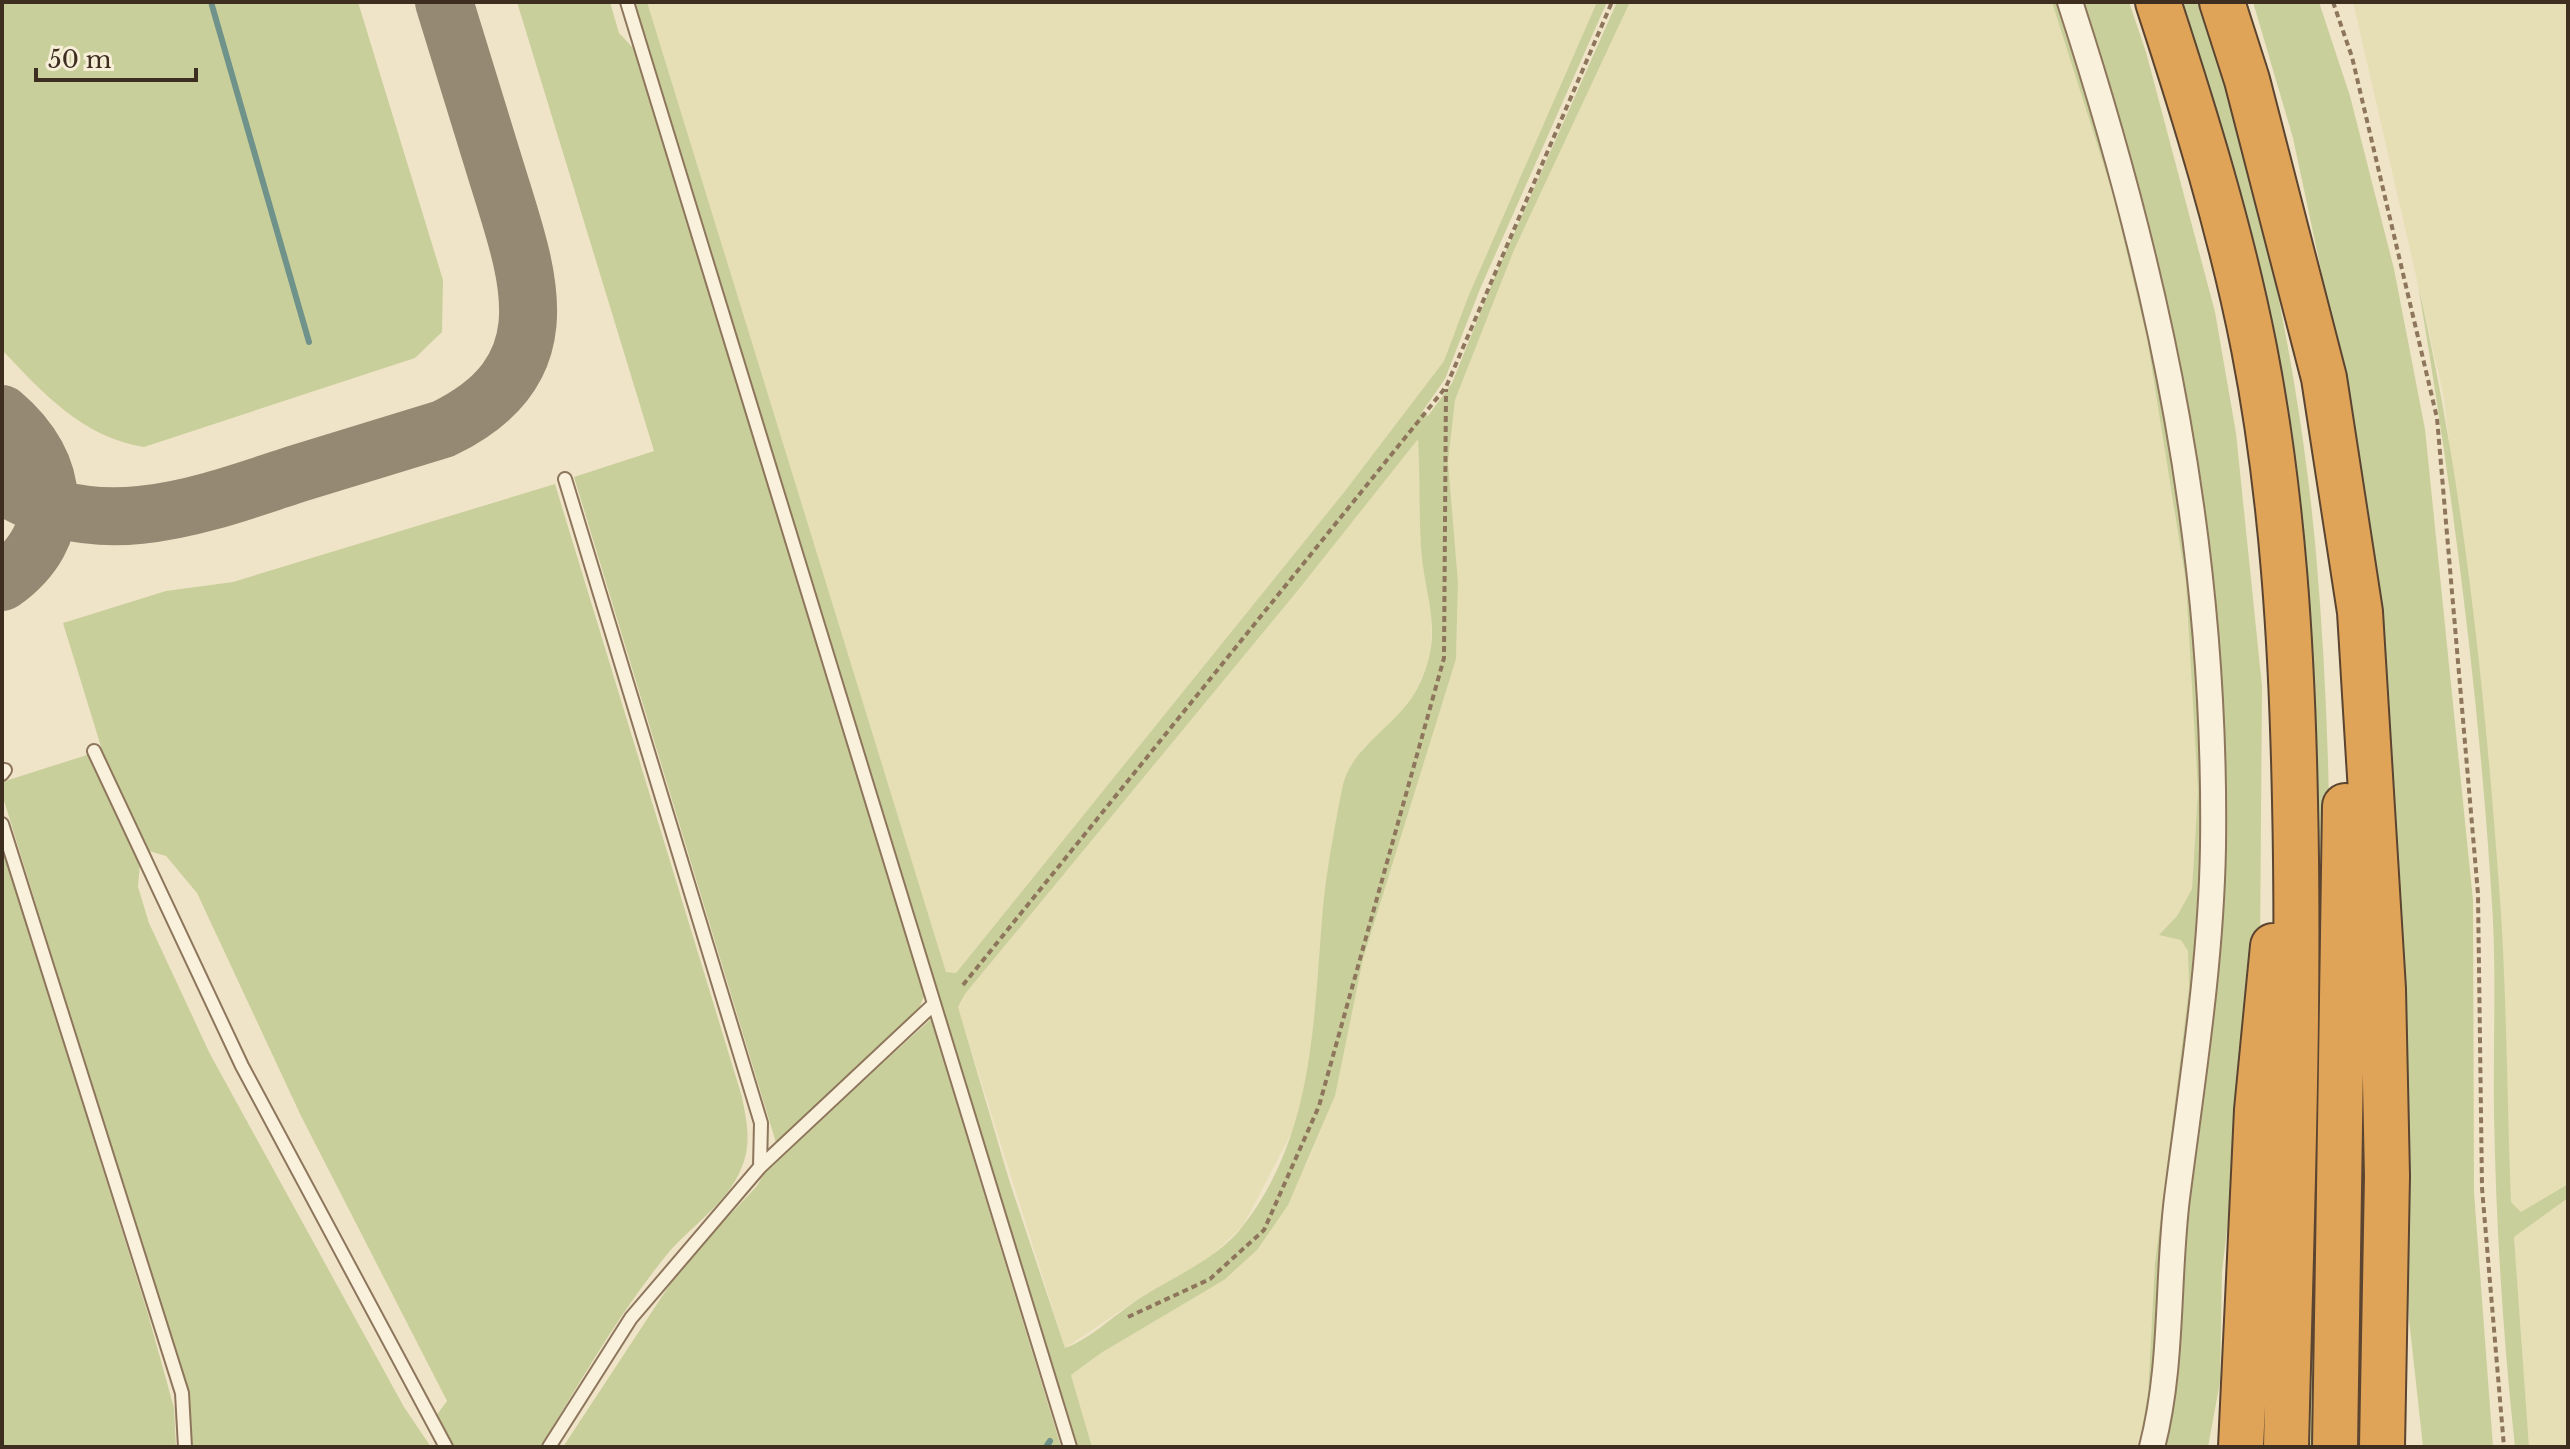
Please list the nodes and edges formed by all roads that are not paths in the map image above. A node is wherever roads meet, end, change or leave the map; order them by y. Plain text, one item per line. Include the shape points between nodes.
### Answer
1 (627, 2) edge
2 (2070, 2) edge
3 (2158, 2) edge
4 (2222, 2) edge
5 (2283, 216) junction
6 (565, 479) dead end
7 (2294, 733) junction
8 (94, 751) dead end
9 (2, 824) edge
10 (933, 1005) junction
11 (760, 1167) junction
12 (2385, 1320) junction
13 (2243, 1349) junction
14 (185, 1447) edge
15 (446, 1447) edge
16 (549, 1447) edge
17 (1070, 1447) edge
18 (2152, 1447) edge
19 (2227, 1447) edge
20 (2241, 1447) edge
21 (2286, 1447) edge
22 (2335, 1447) edge
23 (2382, 1447) edge
24 (2404, 1447) edge

1 - 10 lane
2 - 18 street via 2143,247 2170,367 2210,682 2213,848 2205,986
3 - 7 highway via 2190,98 2254,348 2276,493
4 - 5 highway
5 - 12 highway via 2324,378 2360,612 2383,989
5 - 22 highway via 2341,594 2346,831
6 - 11 lane via 761,1123
7 - 13 highway via 2257,1110
7 - 21 highway via 2299,978
8 - 15 lane via 242,1066
9 - 14 lane via 182,1393
10 - 11 lane
10 - 17 lane
11 - 16 lane via 631,1318
12 - 23 highway
12 - 24 highway
13 - 19 highway
13 - 20 highway

